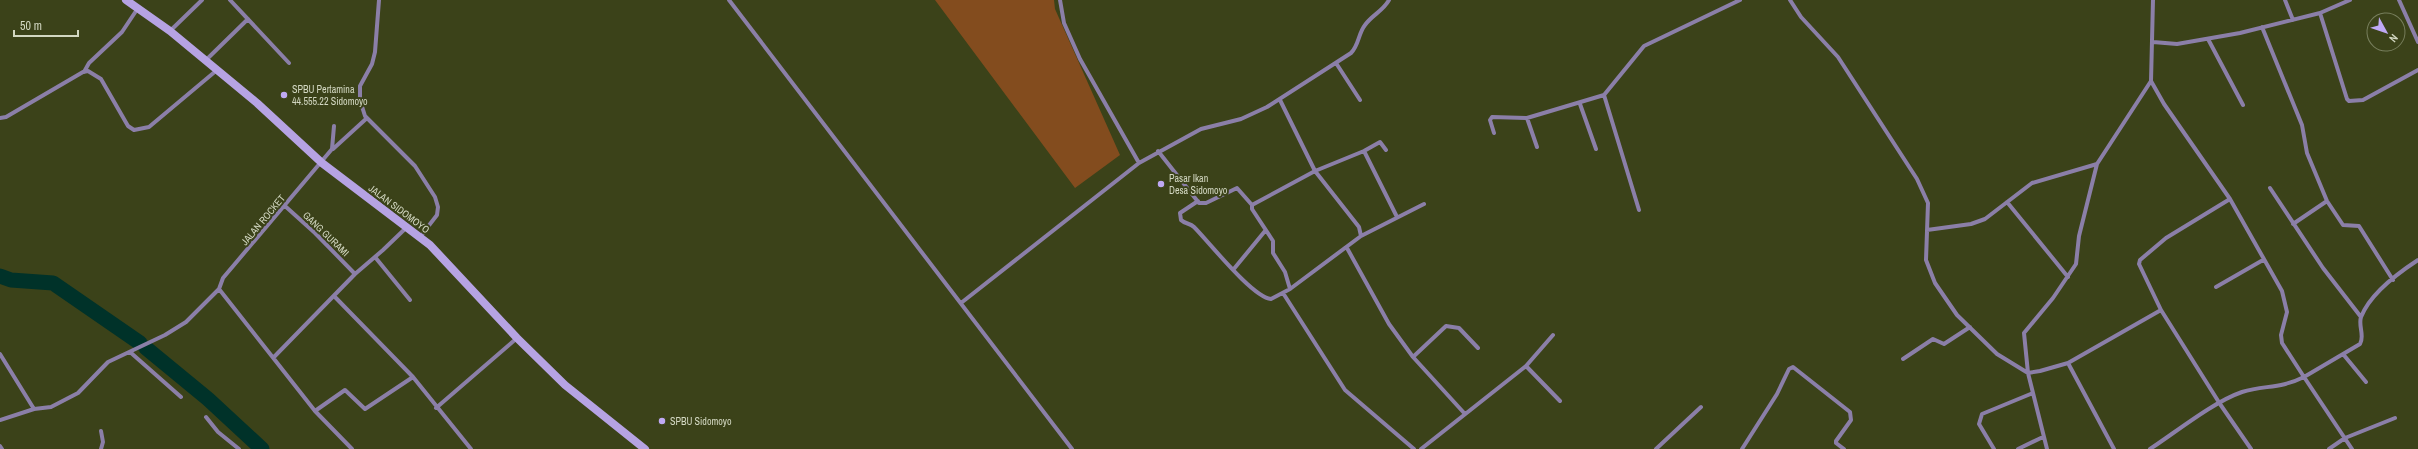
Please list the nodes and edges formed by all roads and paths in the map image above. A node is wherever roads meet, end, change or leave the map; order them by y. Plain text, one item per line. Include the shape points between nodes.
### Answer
1 (126, 0) edge
2 (202, 0) edge
3 (230, 0) edge
4 (379, 0) edge
5 (729, 0) edge
6 (1060, 0) edge
7 (1390, 0) edge
8 (1740, 0) edge
9 (1790, 0) edge
10 (2153, 0) edge
11 (2285, 0) edge
12 (2350, 0) edge
13 (2399, 0) edge
14 (139, 8) junction
15 (2320, 13) junction
16 (248, 20) junction
17 (2293, 20) junction
18 (2262, 27) junction
19 (170, 31) junction
20 (2208, 39) junction
21 (2152, 42) junction
22 (2418, 42) edge
23 (206, 61) junction
24 (289, 63) dead end
25 (1336, 63) junction
26 (217, 70) junction
27 (2418, 70) edge
28 (84, 72) junction
29 (2151, 81) junction
30 (1604, 95) junction
31 (1280, 100) junction
32 (1360, 100) dead end
33 (1580, 104) junction
34 (2243, 105) dead end
35 (0, 118) edge
36 (367, 118) junction
37 (1526, 118) junction
38 (334, 126) dead end
39 (1494, 133) dead end
40 (1536, 147) dead end
41 (332, 149) junction
42 (1596, 149) dead end
43 (1386, 150) dead end
44 (1158, 151) junction
45 (1364, 152) junction
46 (321, 161) junction
47 (1139, 163) junction
48 (2097, 164) junction
49 (1315, 171) junction
50 (2270, 188) dead end
51 (2230, 199) junction
52 (1198, 201) junction
53 (2327, 201) junction
54 (2007, 202) junction
55 (1424, 204) dead end
56 (1252, 205) junction
57 (285, 206) junction
58 (1639, 210) dead end
59 (1398, 217) junction
60 (2293, 224) junction
61 (407, 227) junction
62 (1927, 230) junction
63 (1265, 231) junction
64 (1361, 236) junction
65 (420, 237) junction
66 (1347, 248) junction
67 (375, 257) junction
68 (2263, 260) junction
69 (2418, 260) edge
70 (1233, 270) junction
71 (355, 274) junction
72 (2068, 276) junction
73 (2393, 280) junction
74 (2216, 287) dead end
75 (219, 289) junction
76 (1290, 289) junction
77 (1283, 293) junction
78 (334, 296) junction
79 (410, 300) dead end
80 (961, 303) junction
81 (2161, 310) junction
82 (2361, 317) junction
83 (1970, 326) junction
84 (1553, 335) dead end
85 (517, 338) junction
86 (1478, 348) dead end
87 (130, 352) junction
88 (0, 354) edge
89 (2344, 354) junction
90 (274, 357) junction
91 (1413, 357) junction
92 (1903, 359) dead end
93 (2068, 363) junction
94 (1526, 366) junction
95 (2028, 373) junction
96 (2304, 376) junction
97 (413, 377) junction
98 (2366, 382) dead end
99 (2033, 393) junction
100 (182, 397) dead end
101 (1560, 400) dead end
102 (2220, 404) junction
103 (1701, 407) dead end
104 (436, 408) junction
105 (34, 409) junction
106 (315, 411) junction
107 (1465, 414) junction
108 (206, 417) dead end
109 (2395, 418) dead end
110 (0, 420) edge
111 (102, 431) dead end
112 (2043, 437) junction
113 (2345, 438) junction
114 (0, 446) edge
115 (2, 449) edge
116 (102, 449) edge
117 (239, 449) edge
118 (352, 449) edge
119 (471, 449) edge
120 (645, 449) edge
121 (1072, 449) edge
122 (1414, 449) edge
123 (1421, 449) edge
124 (1656, 449) edge
125 (1742, 449) edge
126 (1844, 449) edge
127 (1994, 449) edge
128 (2018, 449) edge
129 (2047, 449) edge
130 (2114, 449) edge
131 (2150, 449) edge
132 (2251, 449) edge
133 (2329, 449) edge
134 (2352, 449) edge

1 - 14 main road, JALAN SIDOMOYO
2 - 19 street
3 - 16 street
4 - 36 street via 376,52 360,86 360,100
5 - 80 street
6 - 47 street via 1064,23 1080,59
7 - 25 street via 1386,7 1366,24 1354,50
8 - 30 street via 1644,46
9 - 62 street via 1801,18 1838,57 1917,179 1928,203
10 - 21 street
11 - 17 street
12 - 15 street
13 - 22 street
14 - 19 main road, JALAN SIDOMOYO
14 - 28 street via 122,32 89,63
15 - 17 street
15 - 27 street via 2349,101 2363,100
16 - 23 street
16 - 24 street
17 - 18 street
18 - 20 street
18 - 53 street via 2302,125 2307,153
19 - 23 main road, JALAN SIDOMOYO
20 - 21 street via 2177,44
20 - 34 street
21 - 29 street
23 - 26 main road, JALAN SIDOMOYO
25 - 31 street
25 - 32 street
26 - 28 street via 150,128 139,130 128,126 101,79 88,71
26 - 46 main road, JALAN SIDOMOYO
28 - 35 street via 6,117
29 - 48 street
29 - 51 street
30 - 33 street
30 - 58 street
31 - 44 street via 1241,119 1201,129
31 - 49 street
33 - 37 street
33 - 42 street
36 - 41 street, JALAN ROCKET
36 - 65 street via 415,166 435,197 438,207 436,215
37 - 39 street via 1492,117 1490,120
37 - 40 street
38 - 41 street
41 - 46 street, JALAN ROCKET
43 - 45 street via 1380,142
44 - 47 street
44 - 52 street
45 - 49 street
45 - 59 street
46 - 57 street, JALAN ROCKET
46 - 61 main road, JALAN SIDOMOYO
47 - 80 street
48 - 54 street via 2036,181
48 - 72 street via 2079,236 2076,262
49 - 56 street
49 - 64 street via 1359,227
50 - 60 street
51 - 68 street
51 - 81 street via 2166,238 2140,260 2140,267
52 - 56 street via 1206,203 1237,188
52 - 70 street via 1180,213 1179,218 1194,227
53 - 60 street
53 - 73 street via 2343,225 2359,226
54 - 62 street via 1986,219 1971,224
54 - 72 street
55 - 59 street
56 - 63 street
57 - 71 street, GANG GURAMI
57 - 75 street, JALAN ROCKET via 223,278
59 - 64 street
60 - 82 street
61 - 65 main road, JALAN SIDOMOYO
61 - 67 street
62 - 83 street via 1926,260 1935,283 1952,310
63 - 70 street
63 - 76 street via 1273,241 1273,253 1285,272
64 - 66 street
65 - 85 main road, JALAN SIDOMOYO
66 - 76 street
66 - 91 street via 1385,318
67 - 71 street
67 - 79 street
68 - 74 street
68 - 96 street via 2282,291 2286,303 2282,344
69 - 73 street
70 - 77 street via 1266,299 1271,300
71 - 78 street
72 - 95 street via 2024,333
73 - 82 street
75 - 87 street, JALAN ROCKET via 201,310 177,329
75 - 90 street
76 - 77 street
77 - 122 street via 1346,390
78 - 90 street
78 - 97 street
80 - 121 street
81 - 93 street
81 - 102 street
82 - 89 street via 2361,342
83 - 92 street via 1944,344 1933,339
83 - 95 street via 2006,361
84 - 94 street
85 - 104 street
85 - 120 main road, JALAN SIDOMOYO via 565,385
86 - 91 street via 1459,328 1446,326
87 - 100 street
87 - 105 street, JALAN ROCKET via 108,362 78,392 51,407
88 - 105 street
89 - 96 street
89 - 98 street
90 - 106 street
91 - 107 street
93 - 95 street
93 - 130 street
94 - 101 street
94 - 107 street
95 - 99 street
96 - 102 street via 2280,386 2242,392
96 - 113 street
97 - 104 street
97 - 106 street via 365,409 362,409 348,390 345,390
99 - 112 street
99 - 127 street via 1982,414 1979,424
102 - 131 street
102 - 132 street
103 - 124 street
104 - 119 street
105 - 110 street, JALAN ROCKET
106 - 118 street
107 - 123 street
108 - 117 street via 218,432
109 - 113 street
111 - 116 street
112 - 128 street
112 - 129 street
113 - 133 street
113 - 134 street
114 - 115 street
125 - 126 street via 1777,394 1789,369 1793,367 1850,412 1851,420 1836,441

